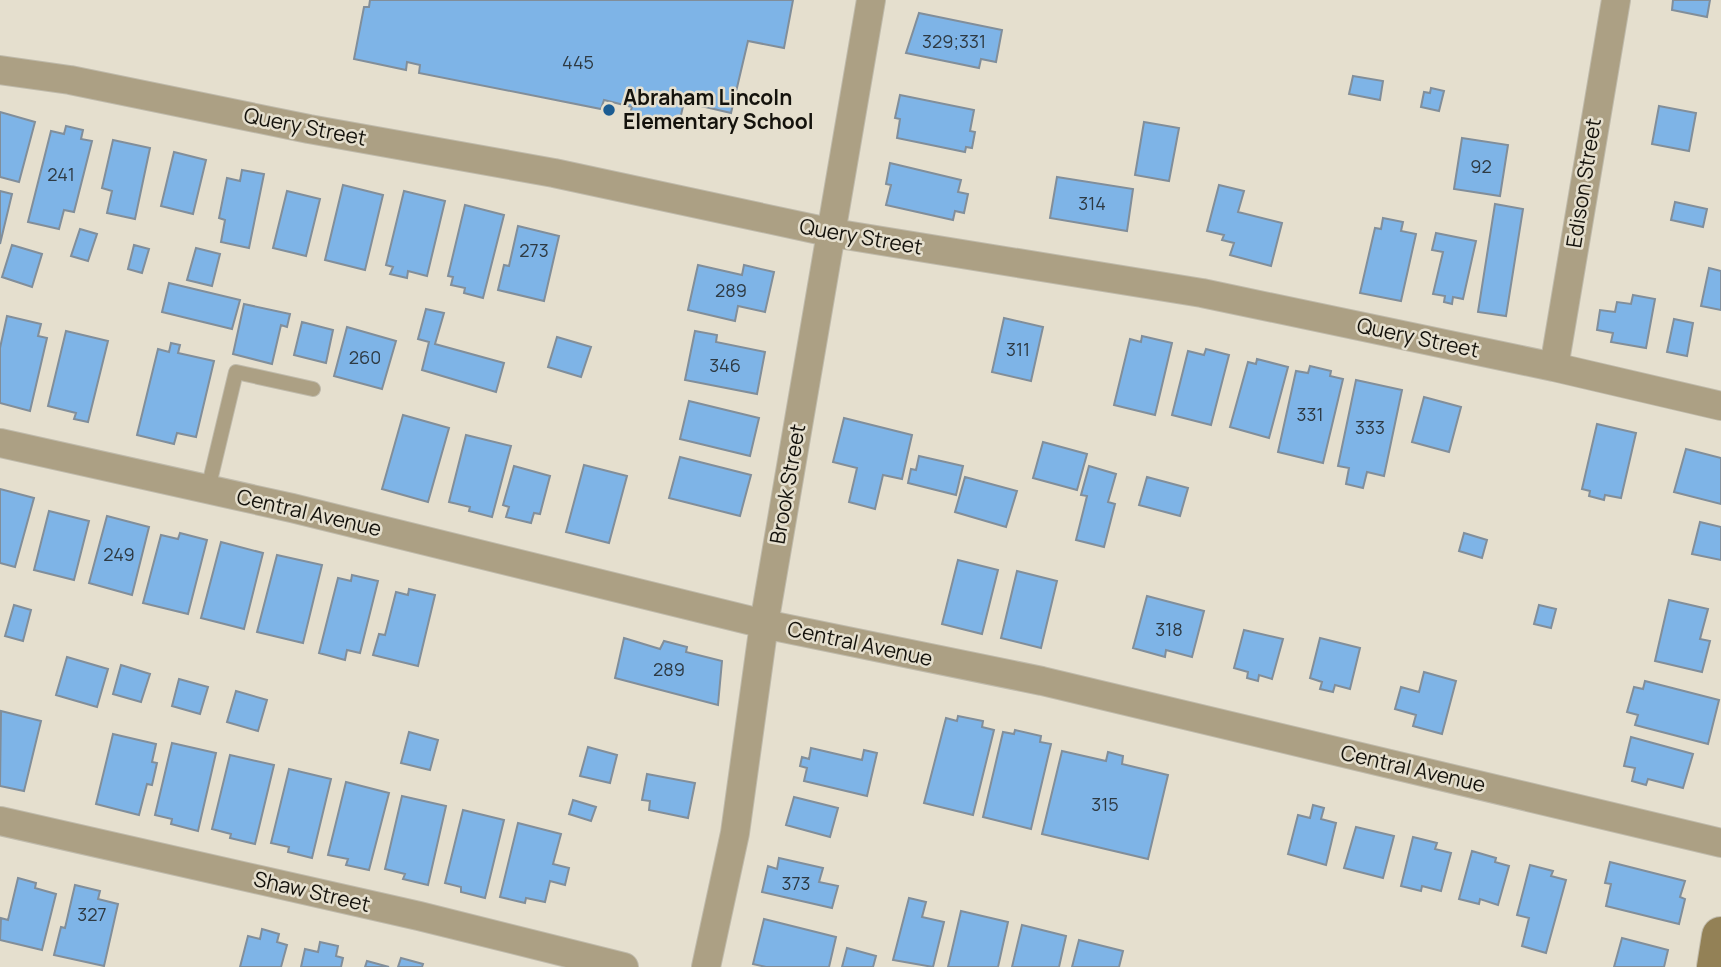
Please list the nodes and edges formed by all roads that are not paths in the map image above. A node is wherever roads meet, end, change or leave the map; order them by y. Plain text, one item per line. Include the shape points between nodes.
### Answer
1 (871, 0) edge
2 (1615, 0) edge
3 (0, 70) edge
4 (833, 233) junction
5 (1553, 367) junction
6 (313, 389) dead end
7 (1721, 406) edge
8 (0, 443) edge
9 (208, 489) junction
10 (764, 624) junction
11 (0, 821) edge
12 (1721, 843) edge
13 (1721, 936) edge
14 (624, 967) edge
15 (706, 967) edge
16 (1716, 967) edge

1 - 4 street, Brook Street
2 - 5 street, Edison Street
3 - 4 street, Query Street via 554,173
4 - 5 street, Query Street via 1202,293
4 - 10 street, Brook Street
5 - 7 street, Query Street
6 - 9 lane via 236,372
8 - 9 street, Central Avenue
9 - 10 street, Central Avenue
10 - 12 street, Central Avenue via 1042,681
10 - 15 street, Brook Street via 735,833
11 - 14 street, Shaw Street
13 - 16 main road

